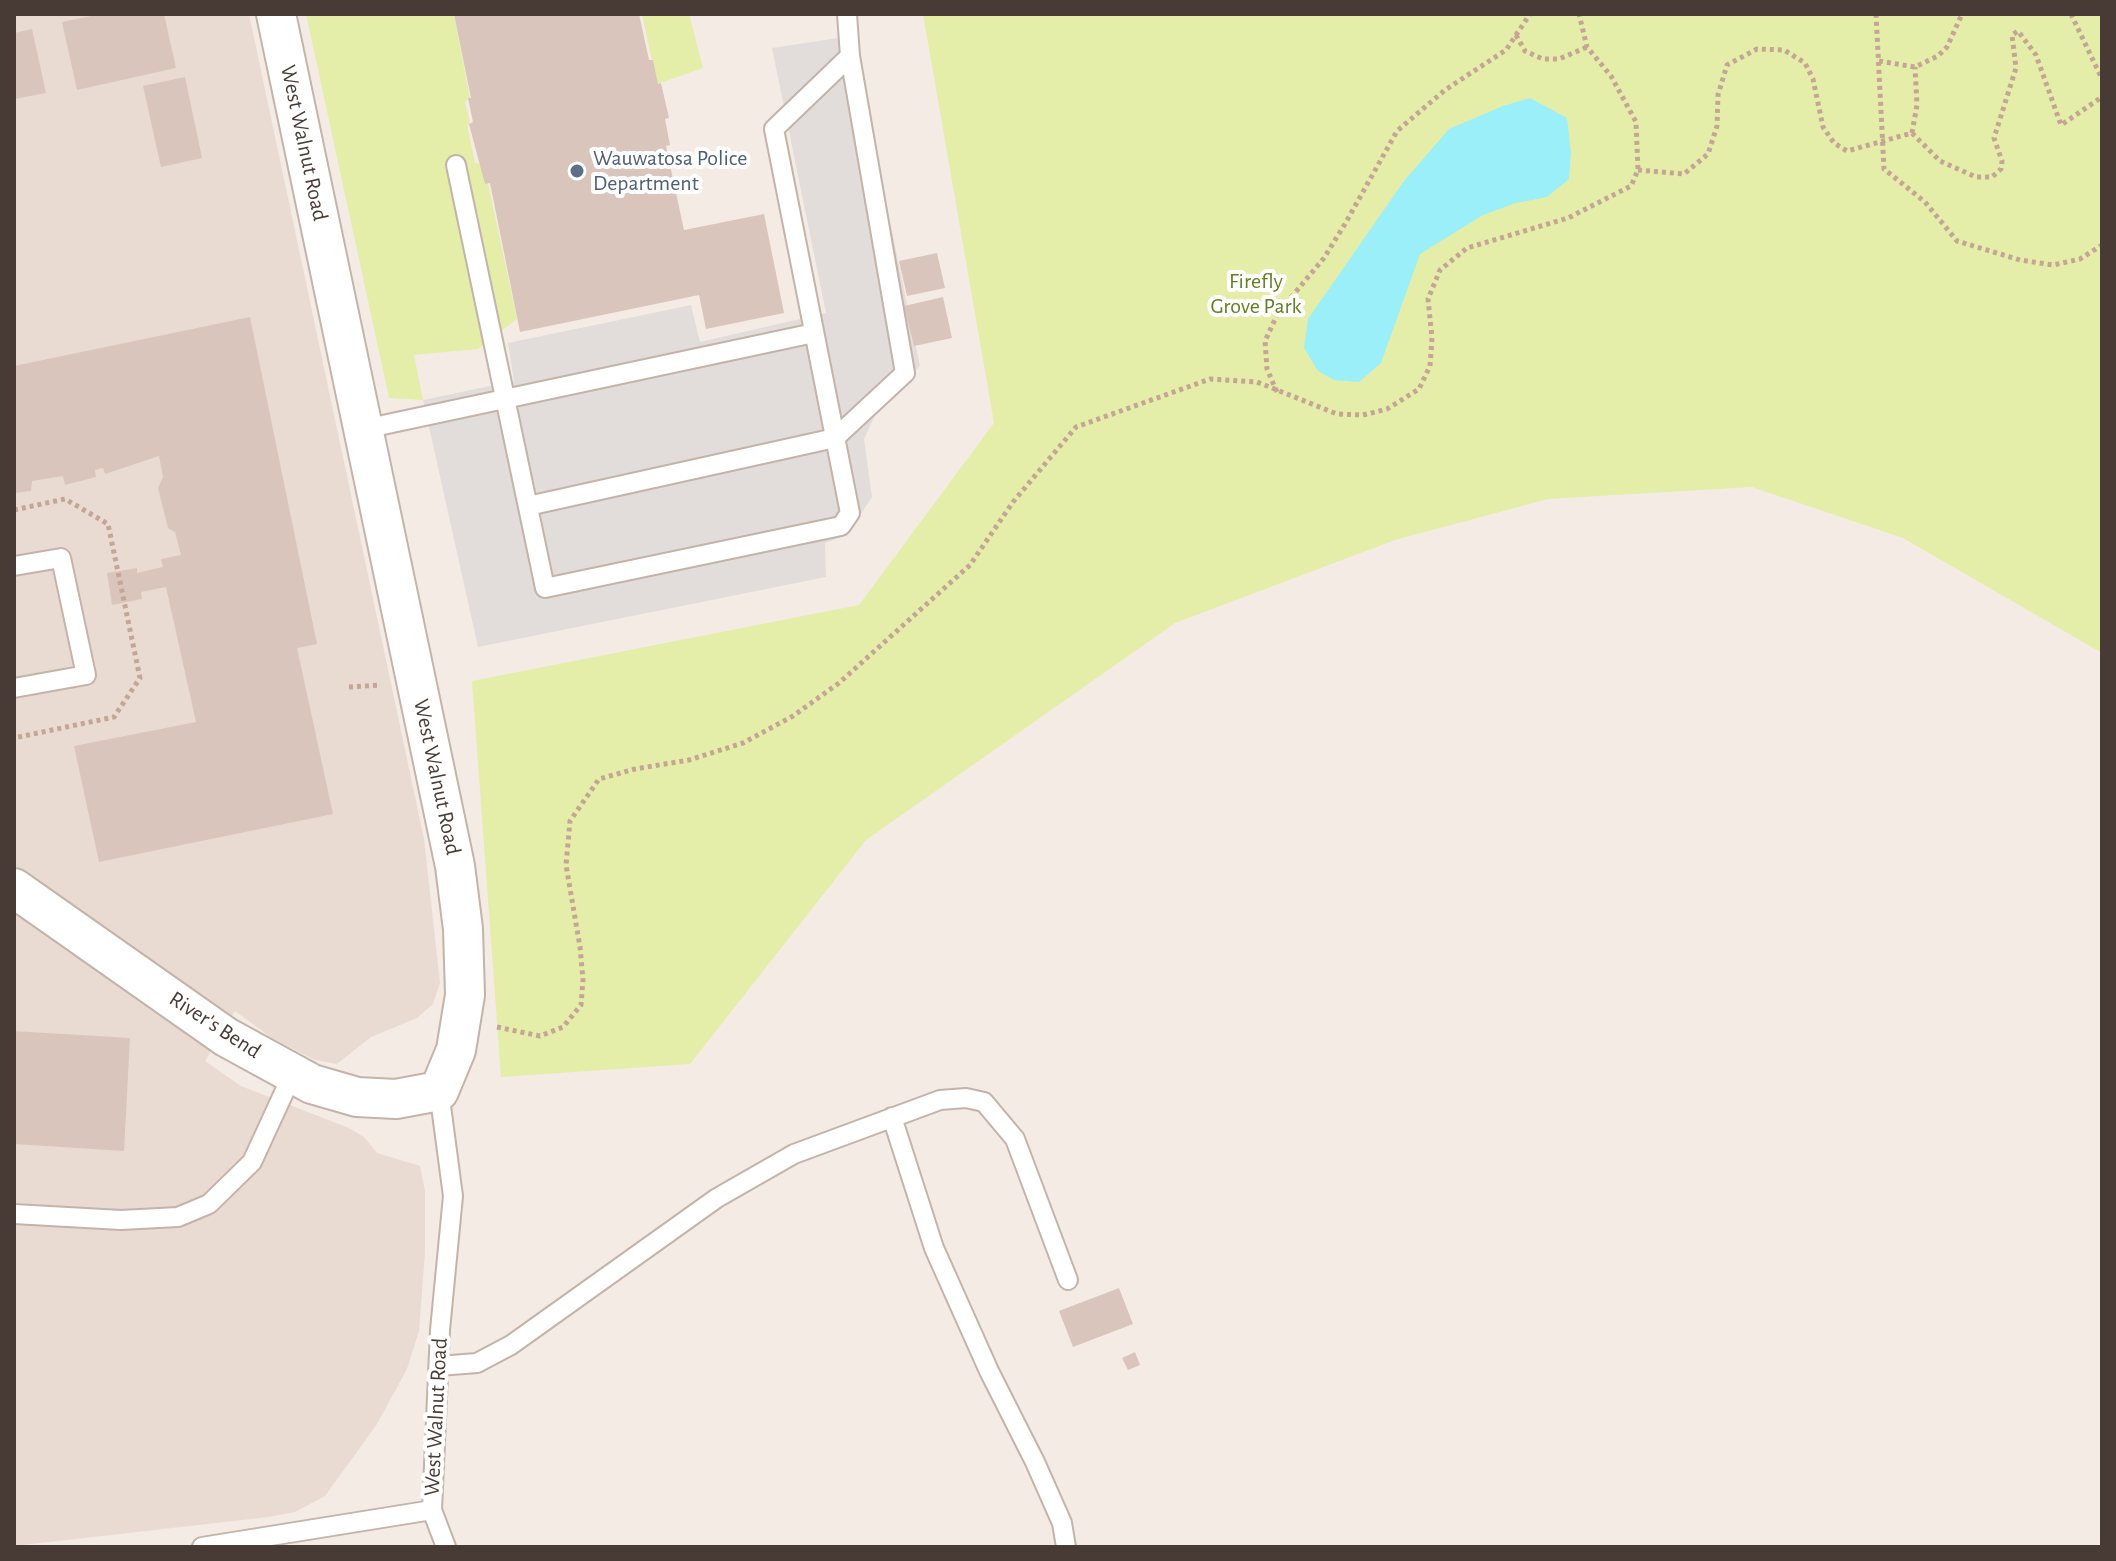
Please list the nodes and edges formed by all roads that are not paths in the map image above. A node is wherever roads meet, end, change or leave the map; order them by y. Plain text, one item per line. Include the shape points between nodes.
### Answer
1 (276, 14) edge
2 (847, 14) edge
3 (850, 56) junction
4 (456, 165) dead end
5 (814, 333) junction
6 (505, 398) junction
7 (364, 429) junction
8 (835, 438) junction
9 (528, 506) junction
10 (14, 566) edge
11 (14, 688) edge
12 (14, 888) edge
13 (293, 1073) junction
14 (439, 1091) junction
15 (892, 1117) junction
16 (14, 1214) edge
17 (1068, 1280) dead end
18 (439, 1366) junction
19 (432, 1510) junction
20 (202, 1547) edge
21 (446, 1547) edge
22 (1066, 1547) edge

1 - 7 street, West Walnut Road
2 - 3 lane
3 - 5 lane via 774,129
3 - 8 lane via 905,373
4 - 6 lane
5 - 6 lane
5 - 8 lane
6 - 7 lane
6 - 9 lane
7 - 14 street, West Walnut Road via 455,866 463,929 465,995 456,1050
8 - 9 lane
8 - 9 lane via 850,513 841,526 545,588
10 - 11 lane via 61,558 86,675
12 - 13 street, River's Bend via 226,1037
13 - 14 street, River's Bend via 357,1097 396,1099
13 - 16 lane via 252,1162 209,1204 178,1217 121,1220
14 - 18 lane, West Walnut Road via 453,1196
15 - 17 lane via 940,1100 984,1102 1015,1139
15 - 18 lane via 794,1154 717,1198 511,1345 477,1363
15 - 22 lane via 934,1248 1062,1523
18 - 19 lane, West Walnut Road
19 - 20 lane
19 - 21 lane, West Walnut Road

